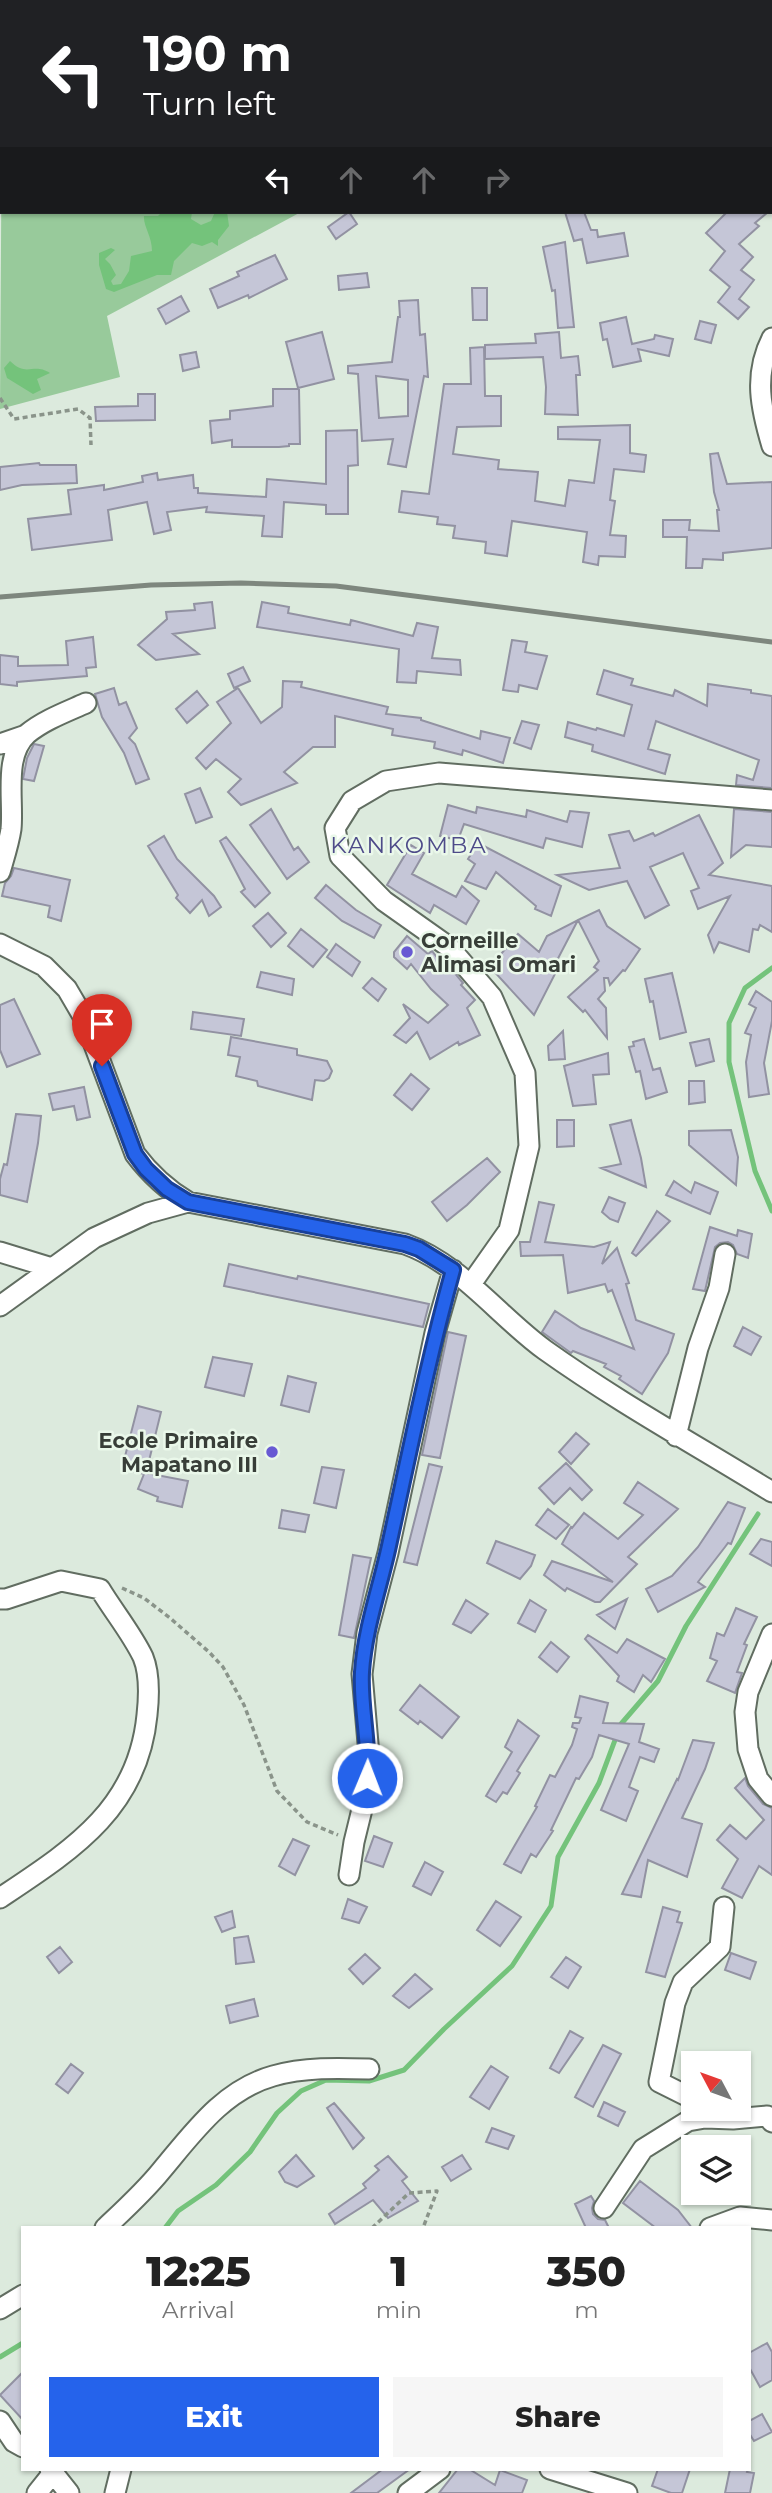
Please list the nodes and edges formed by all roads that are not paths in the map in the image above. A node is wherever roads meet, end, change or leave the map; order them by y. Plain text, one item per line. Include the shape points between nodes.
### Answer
1 (772, 338) edge
2 (772, 446) edge
3 (86, 703) dead end
4 (26, 735) junction
5 (0, 744) edge
6 (772, 800) edge
7 (0, 872) edge
8 (0, 944) edge
9 (188, 1202) junction
10 (0, 1252) edge
11 (725, 1254) dead end
12 (52, 1268) junction
13 (453, 1270) junction
14 (471, 1284) junction
15 (0, 1306) edge
16 (676, 1436) junction
17 (772, 1492) edge
18 (0, 1599) edge
19 (772, 1633) edge
20 (772, 1796) edge
21 (349, 1875) dead end
22 (0, 1898) edge
23 (724, 1907) dead end
24 (369, 2069) dead end
25 (681, 2093) edge
26 (751, 2115) edge
27 (688, 2121) edge
28 (772, 2122) edge
29 (604, 2208) dead end
30 (772, 2220) edge
31 (107, 2226) edge
32 (715, 2226) edge
33 (21, 2296) edge
34 (0, 2309) edge
35 (0, 2421) edge
36 (21, 2445) edge
37 (52, 2471) edge
38 (120, 2471) edge
39 (437, 2471) edge
40 (556, 2471) edge
41 (37, 2493) edge
42 (69, 2493) edge
43 (115, 2493) edge
44 (408, 2493) edge
45 (627, 2493) edge

1 - 2 street via 759,391
3 - 4 street
4 - 5 street
4 - 7 street via 12,769 11,832
6 - 14 street via 439,773 386,780 352,801 335,828 340,856 384,901 449,947 492,997 525,1073 529,1146 509,1230
8 - 9 street via 44,966 67,989 84,1018 135,1154 167,1189
9 - 12 street via 148,1213 94,1237
9 - 13 street via 405,1244
10 - 12 street
11 - 16 street
12 - 15 street
13 - 14 street
13 - 21 street via 367,1633 362,1674 369,1755
14 - 16 street via 542,1348
16 - 17 street
18 - 22 street via 61,1581 100,1589 144,1659 149,1694 145,1741 128,1784 96,1828
19 - 20 street via 748,1692 745,1712 748,1749 758,1780
23 - 25 street via 720,1947 683,1982 675,2003 659,2082
24 - 31 street via 332,2068 273,2076 238,2091 212,2112
26 - 28 street via 767,2116
27 - 29 street via 643,2149
30 - 32 street via 740,2217
33 - 34 street
35 - 36 street
37 - 41 street
37 - 42 street
38 - 43 street
39 - 44 street
40 - 45 street

